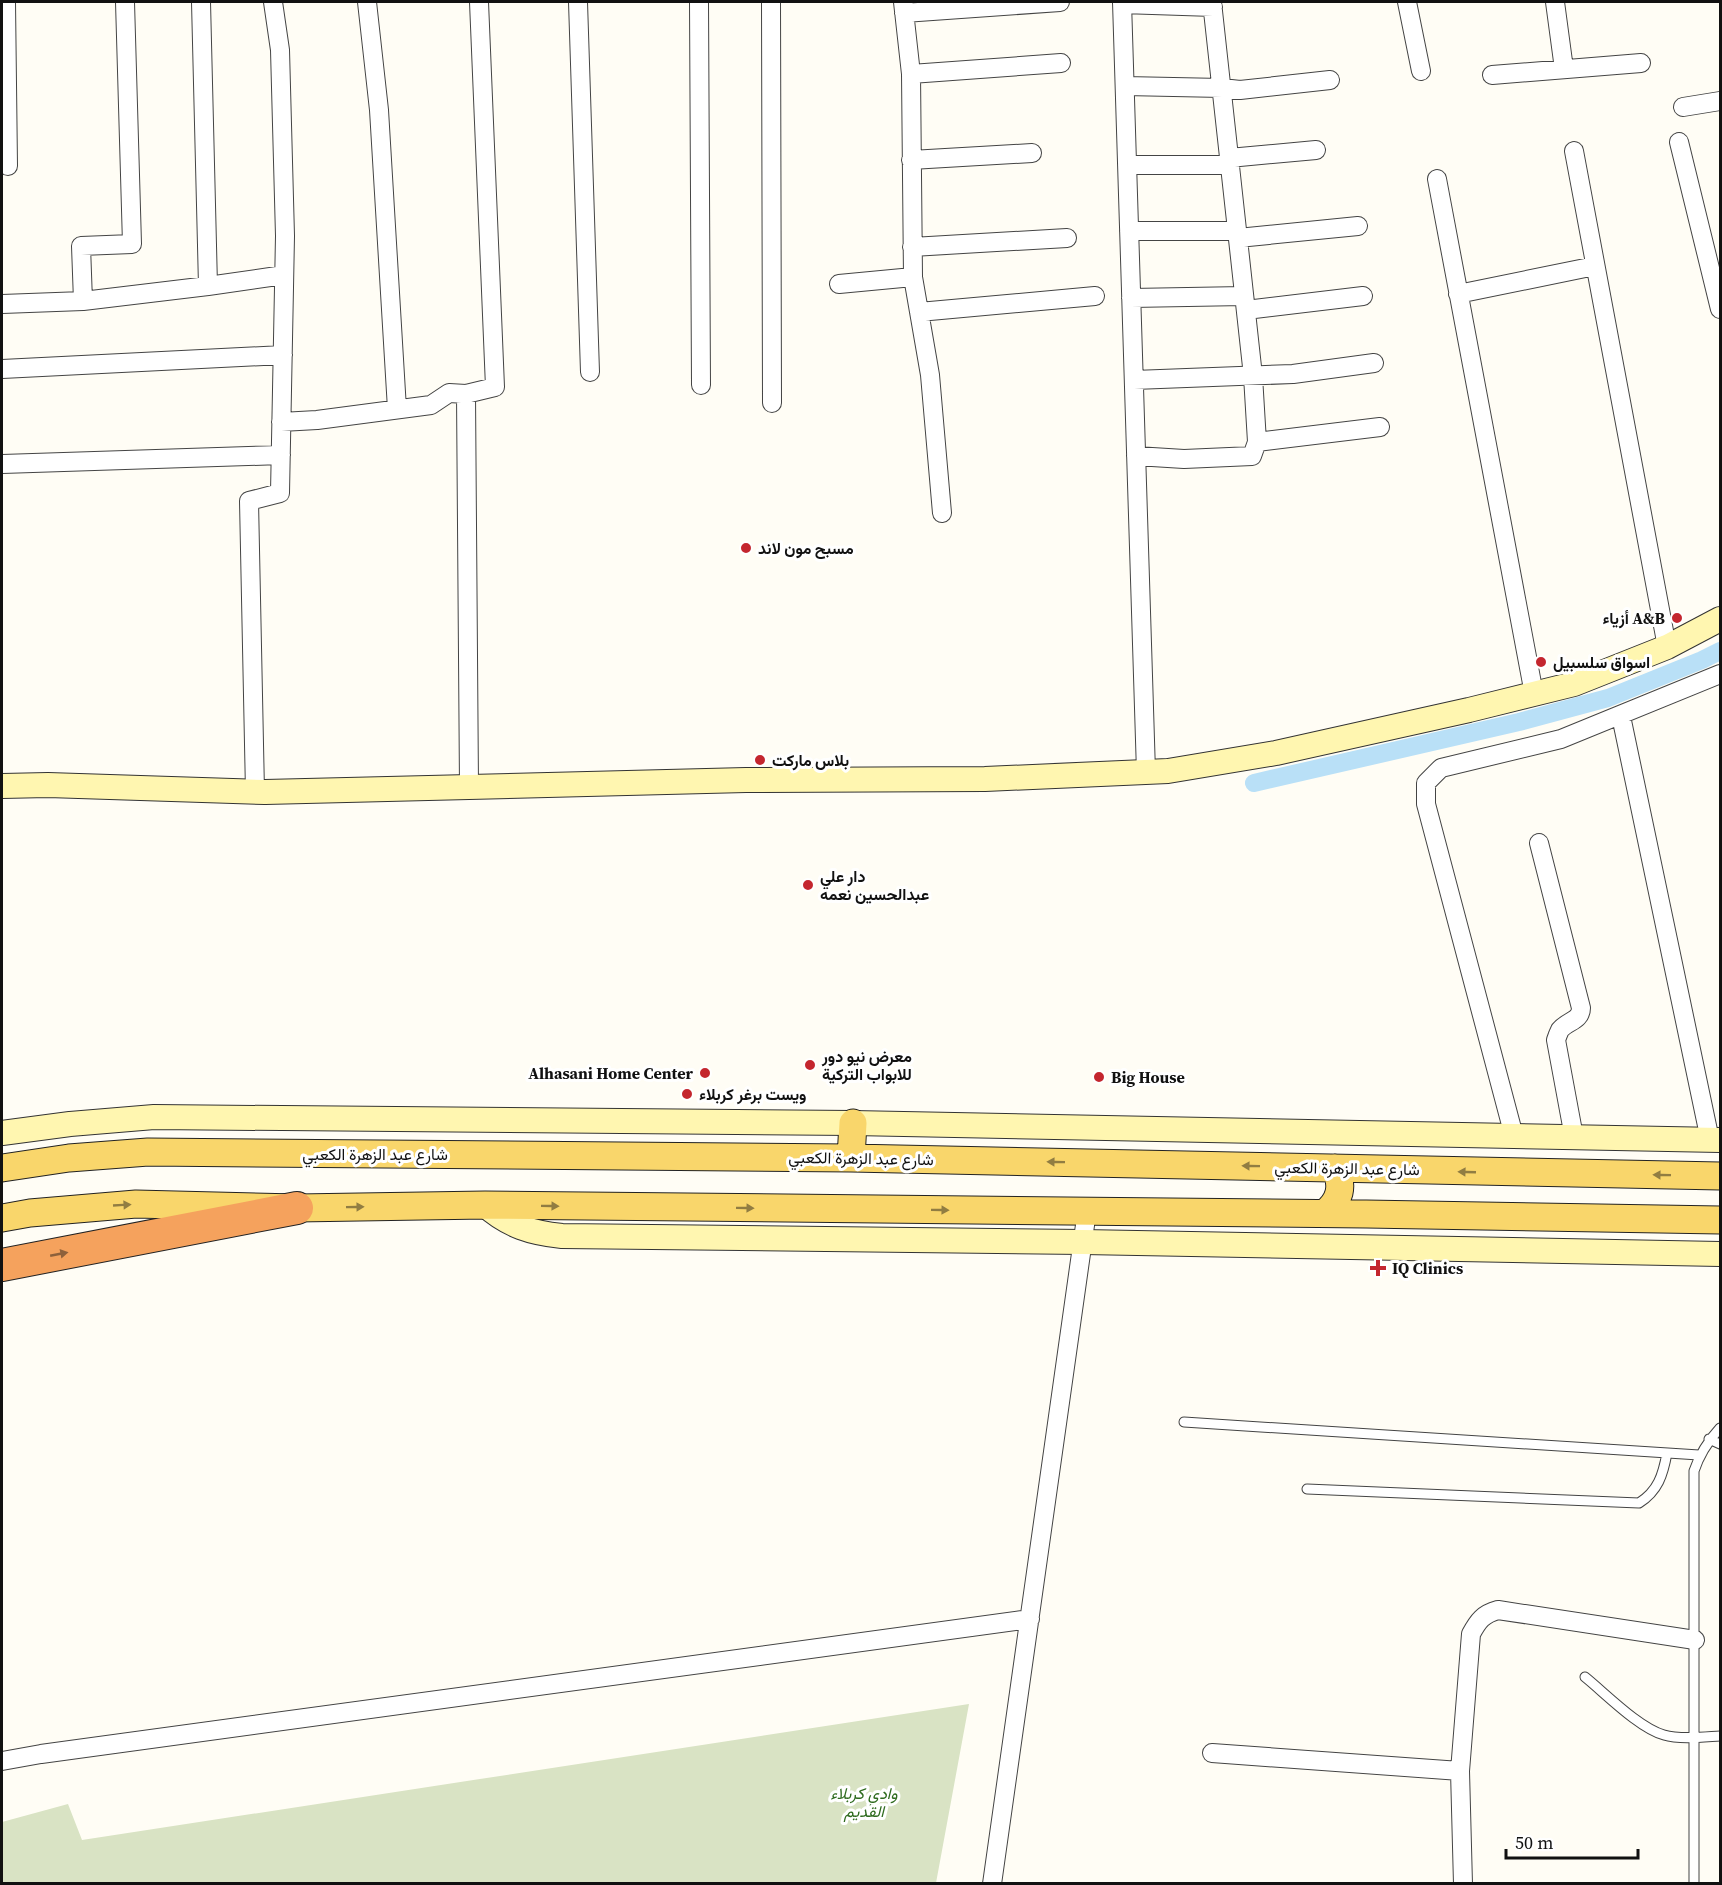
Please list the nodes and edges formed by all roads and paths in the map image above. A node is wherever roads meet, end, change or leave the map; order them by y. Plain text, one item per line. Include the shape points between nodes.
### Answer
1 (6, 2) edge
2 (125, 2) edge
3 (201, 2) edge
4 (273, 2) edge
5 (368, 2) edge
6 (479, 2) edge
7 (578, 2) edge
8 (699, 2) edge
9 (771, 2) edge
10 (1060, 2) edge
11 (1407, 2) edge
12 (1555, 2) edge
13 (1122, 3) edge
14 (1213, 4) edge
15 (904, 7) edge
16 (1061, 63) dead end
17 (1641, 63) dead end
18 (1564, 69) junction
19 (1421, 71) dead end
20 (910, 74) junction
21 (1492, 75) dead end
22 (1330, 80) dead end
23 (1125, 86) junction
24 (1222, 88) junction
25 (1720, 101) edge
26 (1683, 107) dead end
27 (1679, 142) dead end
28 (1316, 150) dead end
29 (1574, 151) dead end
30 (1032, 153) dead end
31 (910, 160) junction
32 (1230, 161) junction
33 (1127, 165) junction
34 (8, 166) dead end
35 (1437, 179) dead end
36 (1358, 226) dead end
37 (1129, 231) junction
38 (1238, 234) junction
39 (1067, 238) dead end
40 (912, 248) junction
41 (1595, 266) junction
42 (284, 275) junction
43 (913, 277) junction
44 (839, 284) dead end
45 (208, 286) junction
46 (1458, 294) junction
47 (1095, 296) dead end
48 (1363, 296) dead end
49 (1131, 298) junction
50 (83, 301) junction
51 (1245, 303) junction
52 (2, 304) edge
53 (1720, 309) edge
54 (919, 312) junction
55 (283, 355) junction
56 (1374, 363) dead end
57 (2, 369) edge
58 (590, 372) dead end
59 (1253, 376) junction
60 (1134, 380) junction
61 (701, 384) dead end
62 (466, 394) junction
63 (772, 404) dead end
64 (397, 409) junction
65 (282, 422) junction
66 (1380, 428) dead end
67 (1257, 442) junction
68 (281, 455) junction
69 (1136, 456) junction
70 (2, 464) edge
71 (942, 513) dead end
72 (1720, 619) edge
73 (1667, 647) junction
74 (1720, 674) edge
75 (1534, 694) junction
76 (1621, 716) junction
77 (1146, 772) junction
78 (2, 786) edge
79 (469, 787) junction
80 (255, 792) junction
81 (1539, 843) dead end
82 (853, 1123) junction
83 (2, 1134) edge
84 (1514, 1136) junction
85 (1574, 1137) junction
86 (1715, 1140) edge
87 (851, 1158) junction
88 (2, 1168) edge
89 (1335, 1168) junction
90 (1406, 1170) junction
91 (1720, 1176) edge
92 (485, 1205) junction
93 (297, 1208) junction
94 (1087, 1211) junction
95 (1325, 1213) junction
96 (1400, 1214) junction
97 (2, 1218) edge
98 (1720, 1220) edge
99 (1083, 1242) junction
100 (1720, 1254) edge
101 (2, 1265) edge
102 (1184, 1422) dead end
103 (1720, 1428) edge
104 (1709, 1439) junction
105 (1720, 1444) edge
106 (1667, 1453) junction
107 (1699, 1455) junction
108 (1307, 1489) dead end
109 (1030, 1619) junction
110 (1695, 1640) junction
111 (1585, 1677) dead end
112 (1720, 1736) edge
113 (1695, 1737) junction
114 (1212, 1753) dead end
115 (2, 1761) edge
116 (1460, 1771) junction
117 (992, 1884) edge
118 (1463, 1884) edge
119 (1694, 1884) edge

1 - 34 street
2 - 50 street via 132,244 81,246
3 - 45 street
4 - 42 street via 280,50
5 - 64 street via 380,110
6 - 62 street via 495,387
7 - 58 street
8 - 61 street
9 - 63 street
10 - 15 street
11 - 19 street
12 - 18 street
13 - 14 street
13 - 23 street
14 - 24 street
15 - 20 street
16 - 20 street
17 - 18 street
18 - 21 street
20 - 31 street
22 - 24 street via 1240,90
23 - 24 street
23 - 33 street
24 - 32 street
25 - 26 street
27 - 53 street
28 - 32 street
29 - 41 street
30 - 31 street
31 - 40 street
32 - 33 street
32 - 38 street
33 - 37 street
35 - 46 street
36 - 38 street
37 - 38 street
37 - 49 street
38 - 51 street
39 - 40 street
40 - 43 street
41 - 46 street
41 - 73 street
42 - 45 street
42 - 55 street
43 - 44 street
43 - 54 street
45 - 50 street
46 - 75 street
47 - 54 street
48 - 51 street
49 - 51 street
49 - 60 street
50 - 52 street
51 - 59 street
54 - 71 street via 930,375
55 - 57 street
55 - 65 street
56 - 59 street
59 - 60 street
59 - 67 street
60 - 69 street
62 - 64 street via 449,393 431,405
62 - 79 street
64 - 65 street
65 - 68 street
66 - 67 street
67 - 69 street via 1252,456
68 - 70 street
68 - 80 street via 280,494 249,501
69 - 77 street
72 - 73 street
73 - 75 street via 1574,684
74 - 76 street
75 - 77 street via 1276,753
76 - 84 street via 1561,739 1441,768 1426,783 1426,804
76 - 86 street
77 - 79 street via 985,779
78 - 80 street
79 - 80 street
81 - 85 street via 1581,1008 1581,1013 1560,1031 1556,1040
82 - 83 street via 154,1118
82 - 84 street
82 - 87 main road
84 - 85 street
85 - 86 street
87 - 88 main road, شارع عبد الزهرة الكعبي via 148,1152
89 -> 87 main road, شارع عبد الزهرة الكعبي
89 - 90 main road, شارع عبد الزهرة الكعبي
89 - 95 main road via 1340,1193
91 -> 90 main road, شارع عبد الزهرة الكعبي
90 - 96 main road via 1394,1191
93 -> 92 main road
92 -> 94 main road
92 - 99 street via 516,1227 562,1236
97 -> 93 main road via 136,1204
101 -> 93 highway
94 - 95 main road
94 - 99 street
95 - 96 main road
96 - 98 main road
99 - 100 street
99 - 109 street
102 - 106 lane
103 - 104 lane
104 - 105 lane
104 - 107 lane
106 - 107 lane
106 - 108 lane via 1656,1489 1639,1503
107 - 110 lane via 1694,1471
109 - 115 street
109 - 117 street
110 - 113 lane
110 - 116 street via 1498,1610 1488,1613 1479,1619 1471,1634
111 - 113 lane via 1639,1722 1664,1735
112 - 113 lane
113 - 119 lane
114 - 116 street
116 - 118 street

